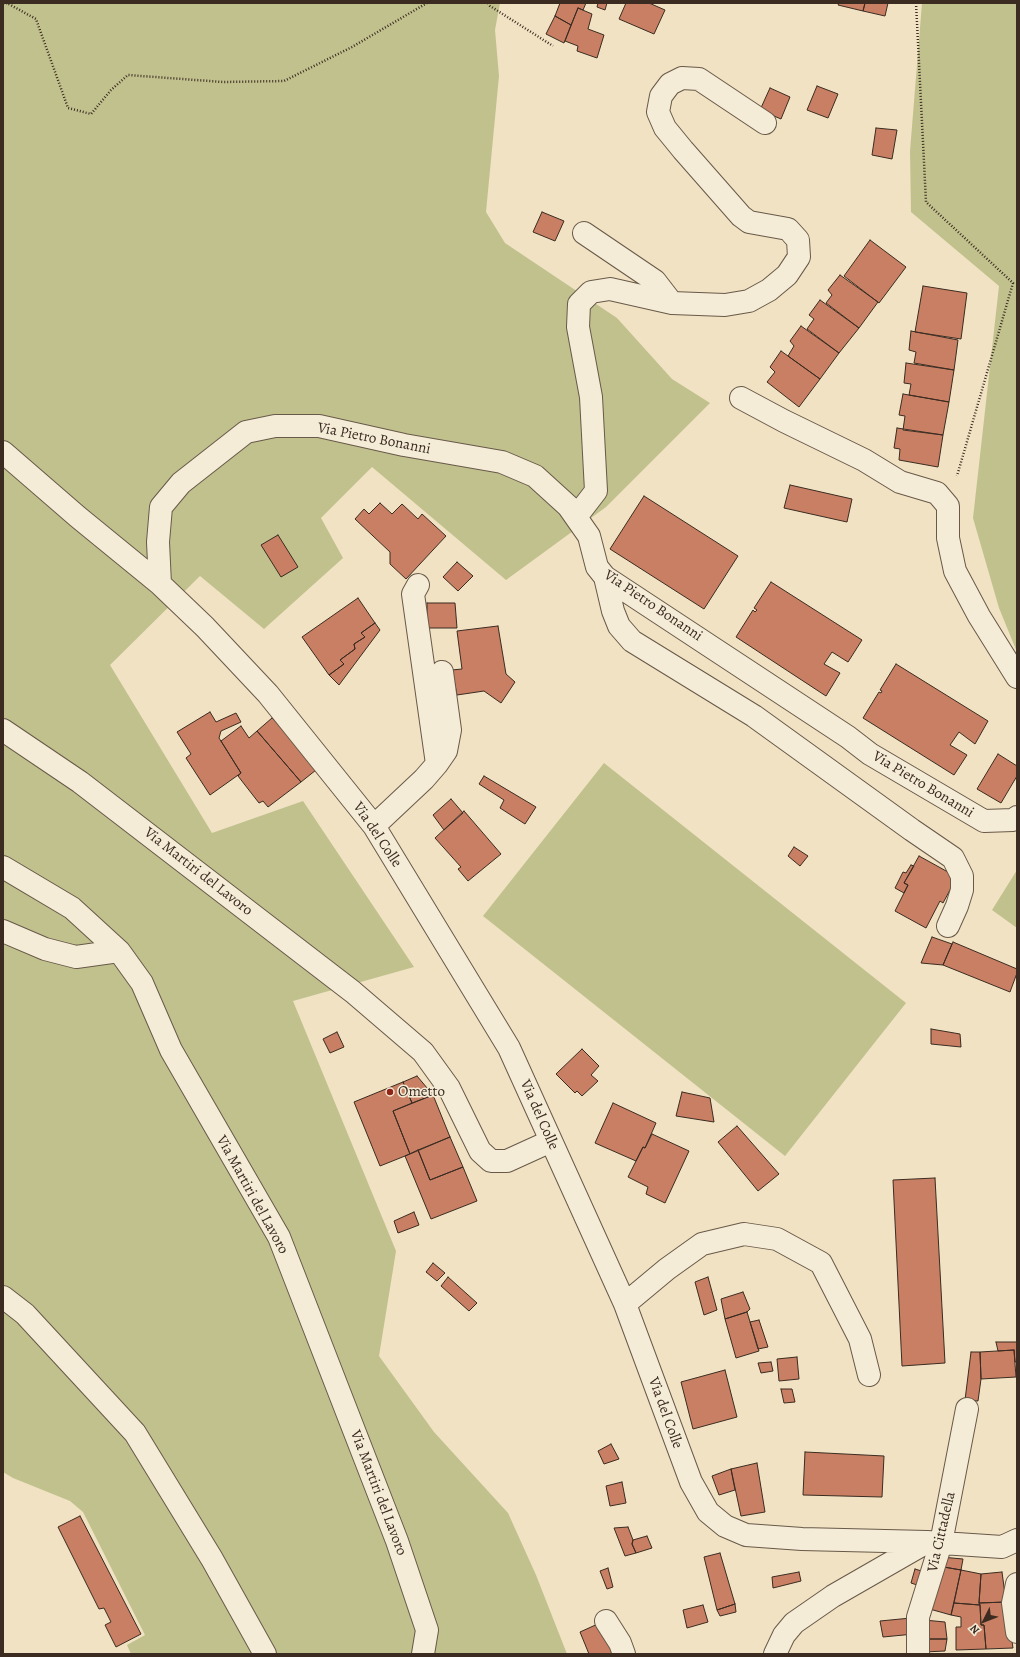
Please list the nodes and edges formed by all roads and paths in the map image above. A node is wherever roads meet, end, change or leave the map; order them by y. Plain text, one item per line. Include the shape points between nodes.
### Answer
1 (427, 3) edge
2 (488, 3) edge
3 (916, 3) edge
4 (3, 4) edge
5 (553, 46) dead end
6 (765, 123) dead end
7 (584, 233) dead end
8 (672, 303) junction
9 (741, 398) dead end
10 (3, 452) edge
11 (948, 506) junction
12 (576, 517) junction
13 (605, 577) junction
14 (160, 584) junction
15 (418, 585) dead end
16 (442, 672) dead end
17 (1017, 677) edge
18 (3, 730) edge
19 (438, 764) junction
20 (1017, 817) edge
21 (374, 826) junction
22 (3, 867) edge
23 (948, 926) dead end
24 (3, 931) edge
25 (119, 951) junction
26 (551, 1141) junction
27 (3, 1297) edge
28 (625, 1304) junction
29 (869, 1374) dead end
30 (967, 1409) dead end
31 (1017, 1540) edge
32 (934, 1543) junction
33 (1017, 1584) edge
34 (606, 1621) dead end
35 (1017, 1632) edge
36 (266, 1654) edge
37 (423, 1654) edge
38 (624, 1654) edge
39 (775, 1654) edge
40 (918, 1654) edge

1 - 4 path via 352,48 284,82 223,82 128,75 91,114 68,108 36,19 7,3
2 - 5 path
3 - 11 path via 926,202 1013,283
6 - 8 street via 699,79 682,78 670,84 661,96 658,112 665,128 741,216 749,222 788,229 798,240 798,257 787,275 769,290 749,301 725,305
7 - 8 street via 655,281
8 - 12 street via 610,289 591,292 579,304 578,327 591,397 596,491
9 - 11 street via 864,460 900,482 937,493
10 - 14 street, Via del Colle
11 - 17 street via 948,538 955,571 979,616
12 - 13 street, Via Pietro Bonanni via 589,536 597,567
12 - 14 street, Via Pietro Bonanni via 568,506 534,476 502,462 404,445 318,426 275,426 246,432 181,483 161,507 158,542
13 - 20 street, Via Pietro Bonanni via 870,754 984,821 1013,820
13 - 23 street via 612,611 619,626 632,641 754,716 953,858 962,876 962,890 958,906
14 - 21 street, Via del Colle via 268,694
15 - 19 street via 413,594
16 - 19 street via 450,730 446,751
18 - 26 street, Via Martiri del Lavoro via 92,791 354,992 423,1052 449,1088 480,1151 491,1161 507,1161
19 - 21 street
21 - 26 street, Via del Colle via 509,1048
22 - 25 street, Via Martiri del Lavoro via 72,908
24 - 25 street via 45,949 76,957
25 - 37 street, Via Martiri del Lavoro via 142,983 171,1050 279,1237 397,1541 427,1630
26 - 28 street, Via del Colle
27 - 36 street via 25,1314 135,1433
28 - 29 street via 702,1244 744,1234 777,1240 821,1263 860,1339
28 - 32 street, Via del Colle via 691,1482 708,1512 725,1526 746,1535
30 - 32 street, Via Cittadella
31 - 32 street, Via del Colle via 1002,1547
32 - 39 street via 833,1596 794,1623 784,1635
32 - 40 street, Via Cittadella via 918,1617
33 - 35 street via 1013,1602
34 - 38 street

